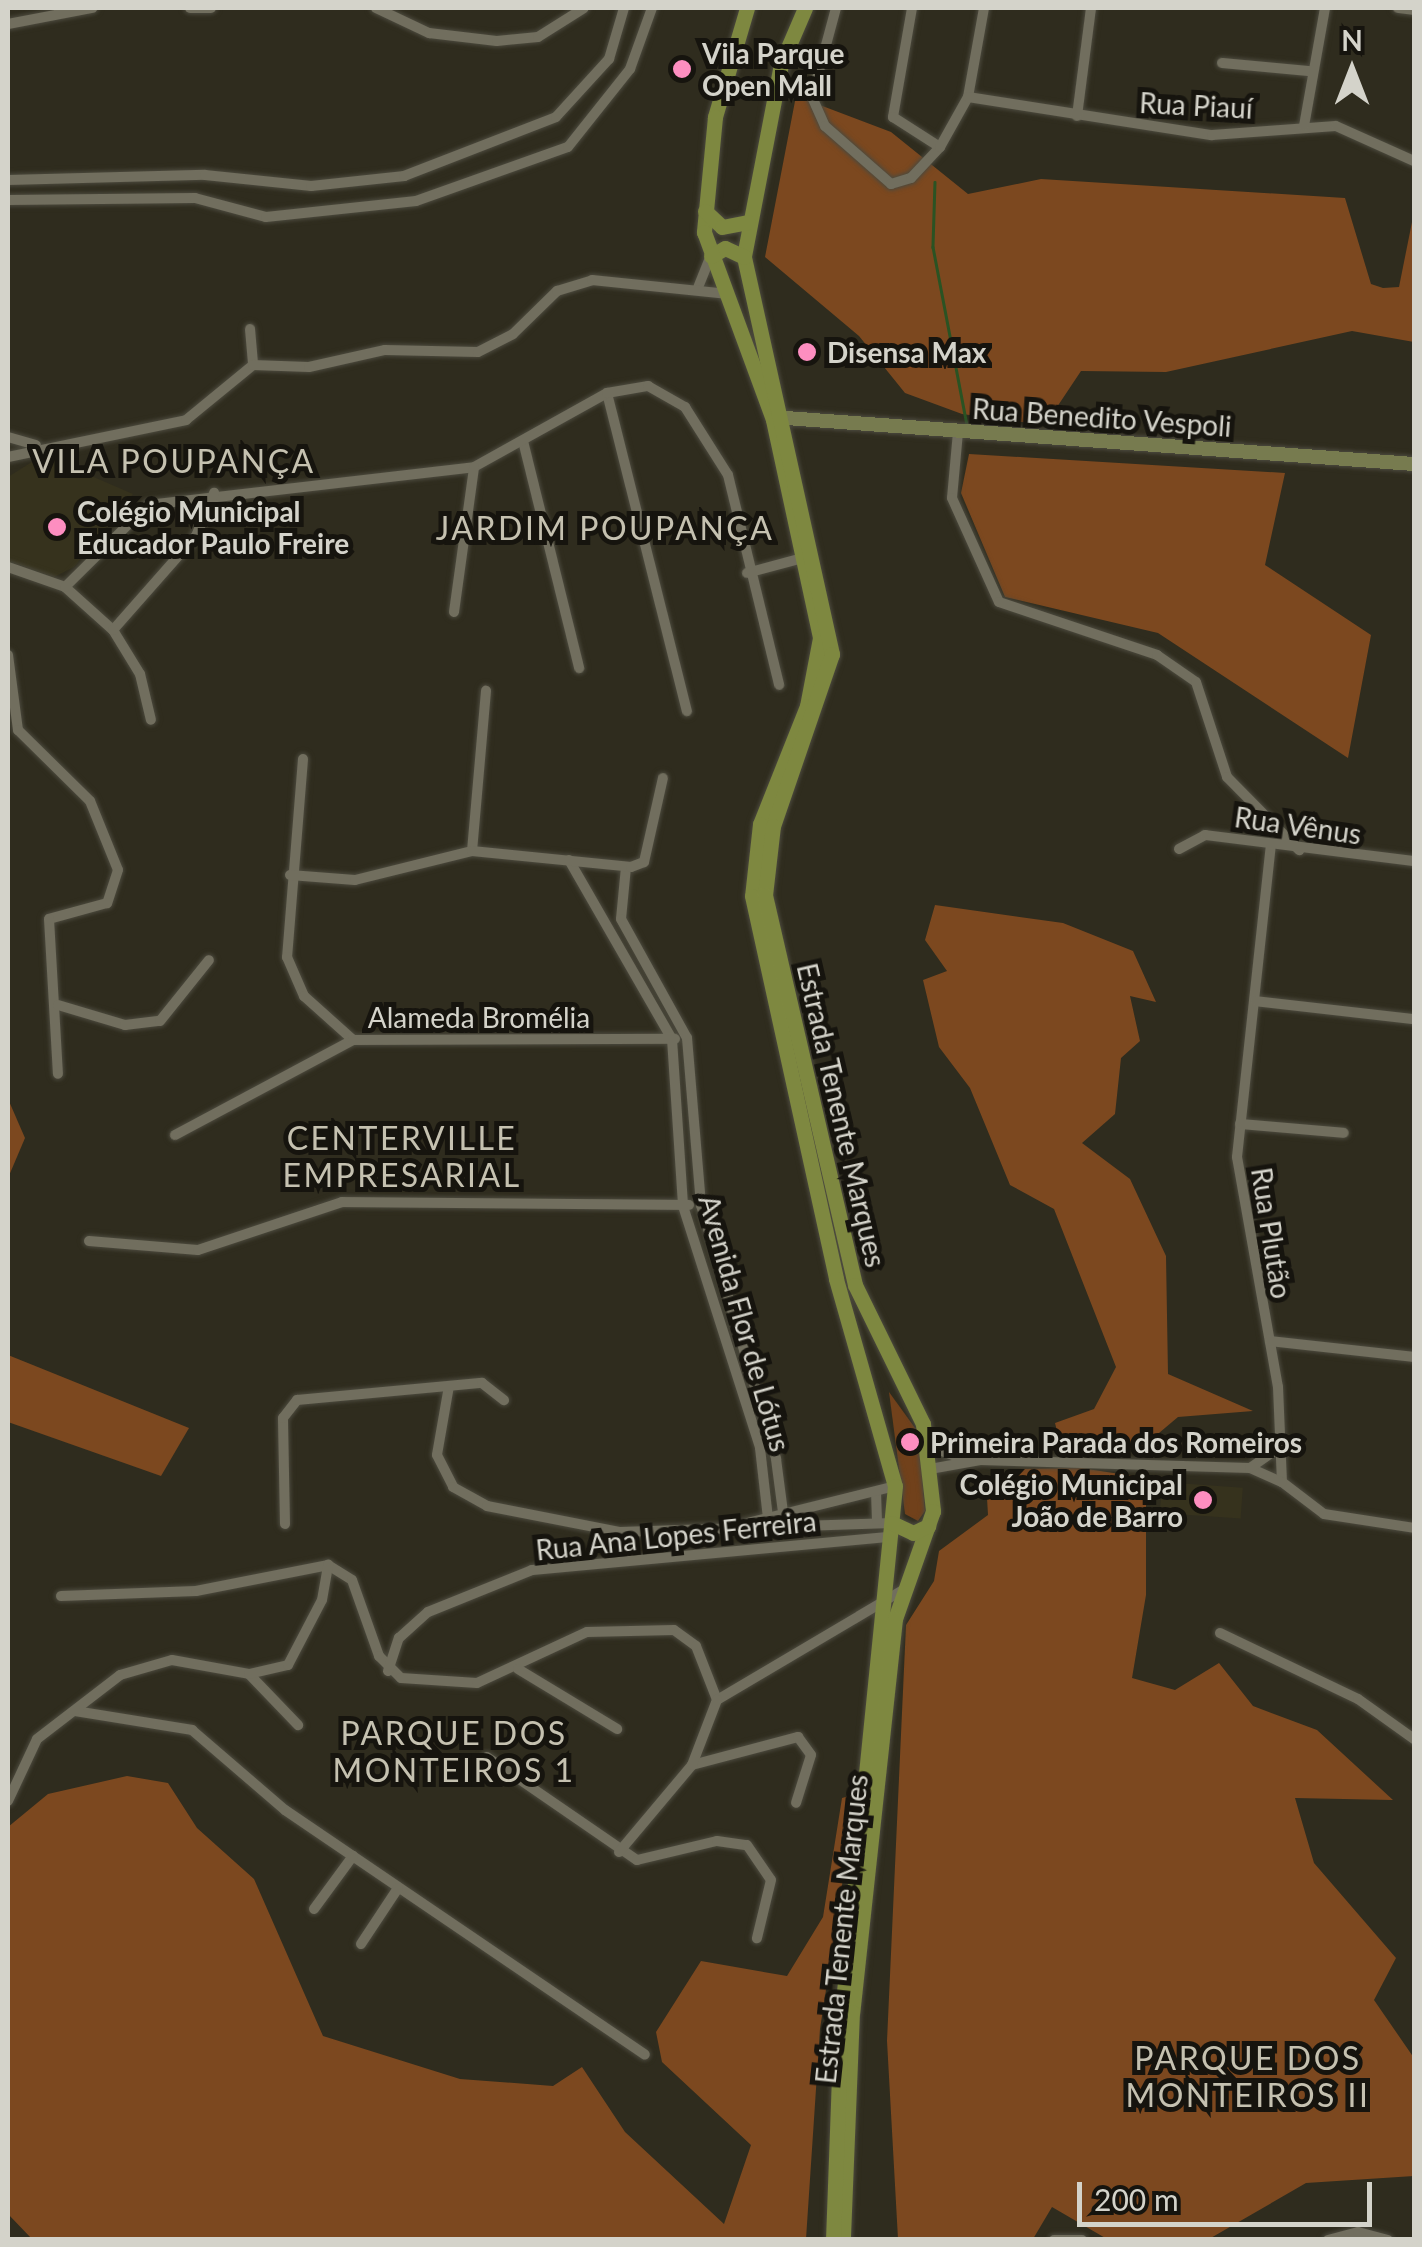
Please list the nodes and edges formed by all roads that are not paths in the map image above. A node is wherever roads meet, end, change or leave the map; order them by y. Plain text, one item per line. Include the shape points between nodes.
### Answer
1 (92, 8) edge
2 (190, 8) edge
3 (211, 8) edge
4 (376, 8) edge
5 (584, 8) edge
6 (624, 8) edge
7 (652, 8) edge
8 (747, 8) edge
9 (805, 8) edge
10 (836, 8) edge
11 (912, 8) edge
12 (984, 8) edge
13 (1090, 8) edge
14 (1326, 8) edge
15 (1398, 8) edge
16 (1414, 10) edge
17 (8, 24) edge
18 (1222, 64) dead end
19 (1310, 71) junction
20 (968, 97) junction
21 (1077, 116) junction
22 (1304, 126) junction
23 (940, 148) junction
24 (1414, 161) edge
25 (8, 180) edge
26 (8, 200) edge
27 (703, 207) junction
28 (748, 222) junction
29 (711, 256) junction
30 (744, 257) junction
31 (748, 280) junction
32 (697, 290) junction
33 (728, 294) junction
34 (250, 329) dead end
35 (253, 365) junction
36 (607, 393) junction
37 (786, 418) junction
38 (958, 432) junction
39 (8, 437) edge
40 (523, 442) junction
41 (38, 445) junction
42 (8, 457) edge
43 (1414, 464) edge
44 (474, 467) junction
45 (214, 494) junction
46 (803, 558) junction
47 (8, 567) edge
48 (747, 574) junction
49 (65, 587) junction
50 (454, 612) dead end
51 (113, 630) junction
52 (8, 655) edge
53 (578, 668) dead end
54 (779, 685) dead end
55 (486, 691) dead end
56 (687, 711) dead end
57 (152, 720) dead end
58 (303, 760) dead end
59 (663, 778) dead end
60 (1271, 844) junction
61 (1179, 850) dead end
62 (1299, 850) junction
63 (472, 851) junction
64 (569, 860) junction
65 (1414, 862) edge
66 (626, 867) junction
67 (290, 875) junction
68 (209, 960) dead end
69 (1254, 1001) junction
70 (58, 1005) junction
71 (1414, 1020) edge
72 (687, 1038) junction
73 (672, 1039) junction
74 (354, 1040) junction
75 (58, 1074) dead end
76 (1240, 1124) junction
77 (1344, 1133) dead end
78 (175, 1135) dead end
79 (701, 1204) junction
80 (683, 1206) junction
81 (89, 1242) dead end
82 (1270, 1341) junction
83 (1414, 1357) edge
84 (449, 1386) junction
85 (910, 1399) junction
86 (504, 1400) dead end
87 (874, 1410) junction
88 (928, 1446) junction
89 (1280, 1447) junction
90 (980, 1460) junction
91 (1250, 1468) junction
92 (930, 1469) junction
93 (1282, 1482) junction
94 (895, 1486) junction
95 (876, 1492) junction
96 (783, 1508) junction
97 (768, 1514) junction
98 (285, 1524) dead end
99 (742, 1524) junction
100 (886, 1526) junction
101 (928, 1526) junction
102 (769, 1527) junction
103 (785, 1527) junction
104 (1414, 1528) edge
105 (328, 1564) junction
106 (901, 1592) junction
107 (62, 1596) dead end
108 (880, 1604) junction
109 (1220, 1633) dead end
110 (518, 1669) junction
111 (388, 1672) junction
112 (249, 1674) junction
113 (717, 1700) junction
114 (75, 1711) junction
115 (298, 1725) dead end
116 (617, 1729) dead end
117 (1414, 1739) edge
118 (487, 1757) dead end
119 (692, 1765) junction
120 (8, 1801) edge
121 (796, 1803) dead end
122 (619, 1852) junction
123 (352, 1856) junction
124 (398, 1888) junction
125 (314, 1909) dead end
126 (757, 1938) dead end
127 (361, 1944) dead end
128 (644, 2055) dead end
129 (832, 2240) edge
130 (843, 2240) edge
131 (1054, 2240) edge
132 (1082, 2240) edge
133 (1328, 2240) edge
134 (1388, 2240) edge

1 - 17 street
2 - 3 street
4 - 5 street via 429,34 497,42 538,37
6 - 25 street via 608,59 556,117 404,176 311,186 205,175
7 - 26 street via 630,70 568,147 416,202 266,217 195,198
8 - 27 main road, Estrada Tenente Marques via 716,117
9 - 28 main road, Estrada Tenente Marques via 781,64
10 - 23 street via 812,96 825,126 891,184 911,178
11 - 23 street via 893,116
12 - 20 street
13 - 21 street
14 - 19 street
15 - 16 street
18 - 19 street
19 - 22 street
20 - 21 street, Rua Piauí
20 - 23 street
21 - 22 street, Rua Piauí via 1212,135
22 - 24 street, Rua Piauí via 1354,129
27 - 28 main road via 722,227
27 - 29 main road, Estrada Tenente Marques
28 - 30 main road, Estrada Tenente Marques
29 - 30 main road via 725,248
29 - 32 street
29 - 33 main road, Estrada Tenente Marques
30 - 31 main road, Estrada Tenente Marques
31 - 33 main road
31 - 37 main road, Estrada Tenente Marques
32 - 33 street
32 - 35 street via 592,280 557,290 514,334 478,352 385,350 309,367
33 - 46 main road, Estrada Tenente Marques via 773,420
34 - 35 street
35 - 41 street via 186,420
36 - 40 street
36 - 48 street via 648,386 698,422 728,475
36 - 56 street
37 - 38 street, Rua Benedito Vespoli
37 - 85 main road, Estrada Tenente Marques via 832,654 773,826 766,894 855,1284
38 - 43 street, Rua Benedito Vespoli
38 - 62 street via 952,498 998,602 1157,655 1187,675 1205,696 1227,776
39 - 41 street
40 - 44 street
40 - 53 street
41 - 42 street
44 - 45 street via 317,491
44 - 50 street
45 - 49 street via 148,505
45 - 51 street via 196,536
46 - 48 street
46 - 87 main road, Estrada Tenente Marques via 818,666 760,824 752,896
47 - 49 street
48 - 54 street
49 - 51 street
51 - 57 street via 140,674
52 - 70 street via 18,730 90,801 118,870 107,903 48,919
55 - 63 street
58 - 67 street
59 - 66 street via 644,862
60 - 61 street, Rua Vênus via 1206,834
60 - 62 street, Rua Vênus
60 - 69 street, Rua Plutão
62 - 65 street, Rua Vênus
63 - 64 street
63 - 67 street via 356,880
64 - 66 street
64 - 73 street, Avenida Flor de Lótus
66 - 72 street, Avenida Flor de Lótus via 621,918
67 - 74 street via 294,979
68 - 70 street via 160,1021 125,1025
69 - 71 street
69 - 76 street, Rua Plutão
70 - 75 street
72 - 73 street, Alameda Bromélia
72 - 79 street, Avenida Flor de Lótus
73 - 74 street, Alameda Bromélia
73 - 80 street, Avenida Flor de Lótus
74 - 78 street, Alameda Bromélia
76 - 77 street
76 - 82 street, Rua Plutão via 1238,1184
79 - 80 street
79 - 96 street, Avenida Flor de Lótus
80 - 81 street via 342,1202 198,1250
80 - 97 street, Avenida Flor de Lótus via 760,1448
82 - 83 street
82 - 89 street, Rua Plutão
84 - 86 street via 482,1383
84 - 98 street via 290,1404
84 - 99 street via 437,1455 469,1498 620,1532
85 - 87 main road via 885,1388
85 - 88 main road, Estrada Tenente Marques
87 - 94 main road, Estrada Tenente Marques
88 - 90 street
88 - 92 main road, Estrada Tenente Marques
89 - 91 street
89 - 93 street, Rua Plutão
90 - 91 street
90 - 92 street
91 - 93 street
92 - 101 main road, Estrada Tenente Marques
93 - 104 street via 1294,1500 1324,1514
94 - 95 street
94 - 100 main road, Estrada Tenente Marques
95 - 96 street
95 - 100 street
96 - 97 street
96 - 103 street, Avenida Flor de Lótus
97 - 99 street
97 - 102 street, Avenida Flor de Lótus
99 - 102 street
100 - 101 main road via 913,1533
100 - 103 street
100 - 108 main road, Estrada Tenente Marques
100 - 111 street, Rua Ana Lopes Ferreira via 532,1570 428,1612 399,1638
101 - 106 main road, Estrada Tenente Marques
102 - 103 street
105 - 107 street via 196,1592
105 - 111 street via 357,1588
105 - 112 street via 322,1600 288,1665
106 - 108 street
106 - 130 main road, Estrada Tenente Marques via 854,1995
108 - 113 street
108 - 129 main road, Estrada Tenente Marques via 842,1992
109 - 117 street via 1358,1698
110 - 111 street via 453,1686
110 - 113 street via 587,1632 674,1630 696,1646
110 - 116 street
112 - 114 street via 195,1660 156,1662 120,1675
112 - 115 street
113 - 119 street
114 - 120 street via 31,1746
114 - 123 street via 192,1730
118 - 122 street
119 - 121 street via 798,1736 811,1754
119 - 122 street
122 - 126 street via 646,1859 717,1841 747,1846 771,1880
123 - 124 street
123 - 125 street
124 - 127 street
124 - 128 street
131 - 132 street
133 - 134 street via 1358,2232

